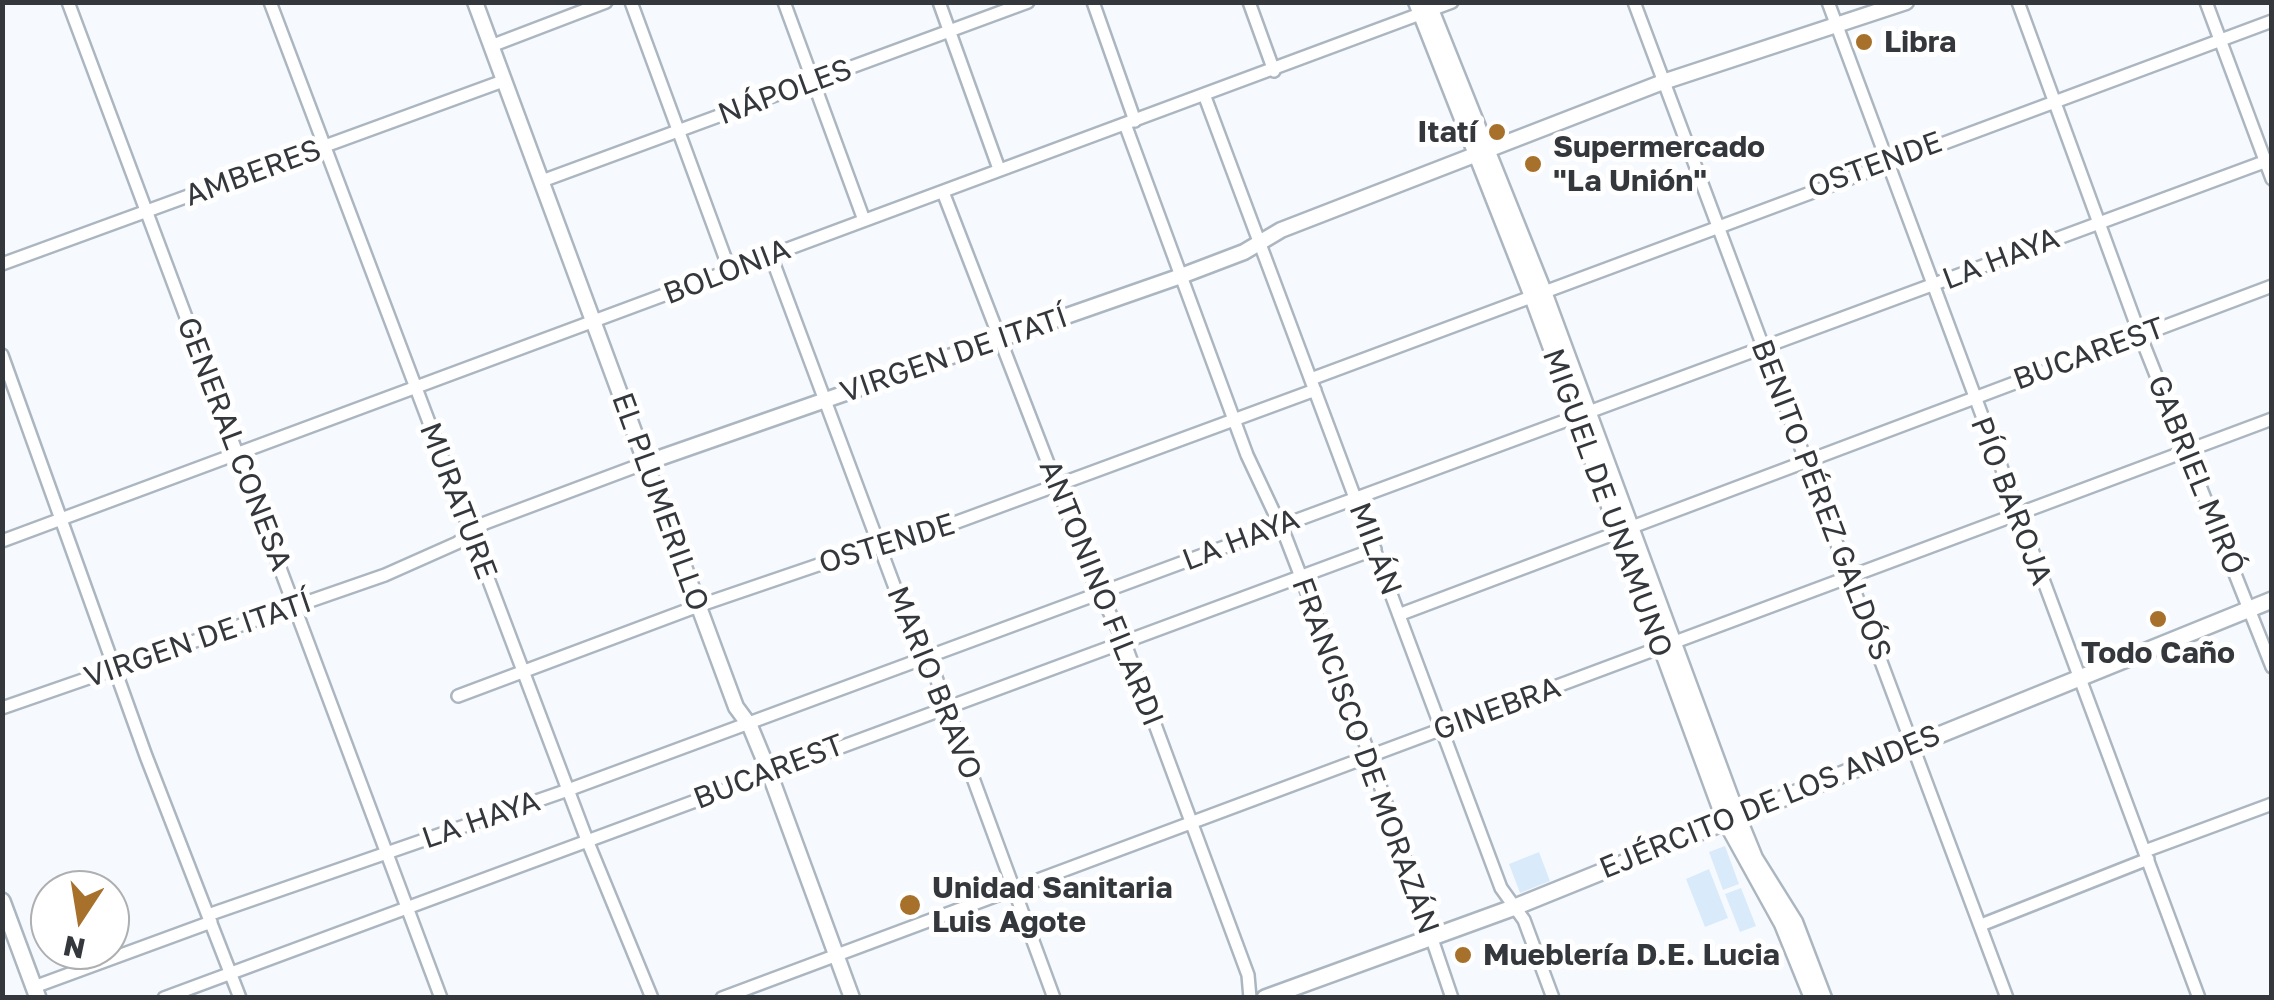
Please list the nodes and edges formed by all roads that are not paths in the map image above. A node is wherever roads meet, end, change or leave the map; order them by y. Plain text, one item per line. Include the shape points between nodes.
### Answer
1 (68, 2) edge
2 (270, 2) edge
3 (475, 2) edge
4 (606, 2) edge
5 (631, 2) edge
6 (784, 2) edge
7 (938, 2) edge
8 (1028, 2) edge
9 (1093, 2) edge
10 (1249, 2) edge
11 (1452, 2) edge
12 (1634, 2) edge
13 (1828, 2) edge
14 (1906, 2) edge
15 (2018, 2) edge
16 (2206, 2) edge
17 (1424, 8) edge
18 (2272, 21) edge
19 (1836, 25) junction
20 (949, 32) junction
21 (2220, 40) junction
22 (490, 46) junction
23 (1274, 71) junction
24 (503, 81) junction
25 (812, 82) junction
26 (1663, 82) junction
27 (1205, 96) junction
28 (2055, 98) junction
29 (1130, 123) junction
30 (677, 131) junction
31 (322, 147) junction
32 (1481, 153) junction
33 (2268, 160) edge
34 (1884, 162) junction
35 (999, 169) junction
36 (2272, 180) edge
37 (542, 181) junction
38 (943, 192) junction
39 (145, 212) junction
40 (864, 220) junction
41 (2100, 222) junction
42 (1716, 224) junction
43 (1262, 240) junction
44 (771, 256) junction
45 (2, 264) edge
46 (730, 271) junction
47 (1181, 276) junction
48 (1930, 286) junction
49 (2272, 286) edge
50 (1537, 292) junction
51 (594, 322) junction
52 (2140, 335) junction
53 (1002, 339) junction
54 (1763, 348) junction
55 (2, 355) edge
56 (1313, 384) junction
57 (415, 388) junction
58 (1972, 398) junction
59 (824, 400) junction
60 (1581, 415) junction
61 (1233, 418) junction
62 (2272, 419) edge
63 (2188, 452) junction
64 (238, 454) junction
65 (1806, 460) junction
66 (645, 462) junction
67 (1057, 485) junction
68 (1355, 498) junction
69 (2016, 514) junction
70 (63, 519) junction
71 (1278, 525) junction
72 (1622, 530) junction
73 (471, 532) junction
74 (2, 541) edge
75 (879, 547) junction
76 (1375, 549) junction
77 (1301, 576) junction
78 (1850, 577) junction
79 (1100, 594) junction
80 (2272, 600) edge
81 (296, 606) junction
82 (698, 606) junction
83 (2250, 608) junction
84 (1401, 614) junction
85 (1124, 641) junction
86 (1666, 647) junction
87 (923, 656) junction
88 (2272, 666) edge
89 (117, 669) junction
90 (523, 670) junction
91 (2077, 678) junction
92 (458, 696) dead end
93 (946, 706) junction
94 (2, 708) edge
95 (745, 721) junction
96 (1443, 730) junction
97 (1914, 744) junction
98 (1370, 756) junction
99 (769, 772) junction
100 (568, 790) junction
101 (2272, 804) edge
102 (1731, 817) junction
103 (1191, 820) junction
104 (587, 840) junction
105 (386, 853) junction
106 (2147, 855) junction
107 (1014, 886) junction
108 (2, 901) edge
109 (1515, 907) junction
110 (407, 908) junction
111 (210, 918) junction
112 (1981, 925) junction
113 (1432, 935) junction
114 (836, 954) junction
115 (231, 974) junction
116 (36, 992) edge
117 (164, 998) edge
118 (240, 998) edge
119 (440, 998) edge
120 (652, 998) edge
121 (722, 998) edge
122 (852, 998) edge
123 (1054, 998) edge
124 (1250, 998) edge
125 (1265, 998) edge
126 (1452, 998) edge
127 (1553, 998) edge
128 (1812, 998) edge
129 (1824, 998) edge
130 (2007, 998) edge
131 (2198, 998) edge

1 - 39 street, GENERAL CONESA
2 - 31 street, MURATURE
3 - 22 street, EL PLUMERILLO
4 - 22 street
5 - 30 street
6 - 25 street
7 - 20 street
8 - 20 street, NÁPOLES
9 - 29 street, FRANCISCO DE MORAZÁN
10 - 23 street
11 - 17 street, BOLONIA
12 - 26 street, BENITO PÉREZ GALDÓS
13 - 19 street, PÍO BAROJA
14 - 19 street, VIRGEN DE ITATÍ
15 - 28 street, GABRIEL MIRÓ
16 - 21 street
17 - 23 street, BOLONIA
17 - 32 street, MIGUEL DE UNAMUNO
18 - 21 street, OSTENDE
19 - 26 street, VIRGEN DE ITATÍ
19 - 34 street, PÍO BAROJA
20 - 25 street, NÁPOLES
20 - 35 street
21 - 28 street, OSTENDE
21 - 33 street
22 - 24 street, EL PLUMERILLO
23 - 27 street, BOLONIA
24 - 31 street, AMBERES
24 - 37 street, EL PLUMERILLO
25 - 30 street, NÁPOLES
25 - 40 street
26 - 32 street, VIRGEN DE ITATÍ
26 - 42 street, BENITO PÉREZ GALDÓS
27 - 29 street, BOLONIA
27 - 43 street, MILÁN
28 - 34 street, OSTENDE
28 - 41 street, GABRIEL MIRÓ
29 - 35 street, BOLONIA
29 - 47 street, FRANCISCO DE MORAZÁN
30 - 37 street, NÁPOLES
30 - 46 street
31 - 39 street, AMBERES
31 - 57 street, MURATURE
32 - 43 street, VIRGEN DE ITATÍ
32 - 50 street, MIGUEL DE UNAMUNO
33 - 36 street
33 - 41 street, LA HAYA
34 - 42 street, OSTENDE
34 - 48 street, PÍO BAROJA
35 - 38 street, BOLONIA
37 - 51 street, EL PLUMERILLO
38 - 40 street, BOLONIA
38 - 53 street, ANTONINO FILARDI
39 - 45 street, AMBERES
39 - 64 street, GENERAL CONESA
40 - 44 street, BOLONIA
41 - 48 street, LA HAYA
41 - 52 street, GABRIEL MIRÓ
42 - 50 street, OSTENDE
42 - 54 street, BENITO PÉREZ GALDÓS
43 - 47 street, VIRGEN DE ITATÍ
43 - 56 street, MILÁN
44 - 46 street, BOLONIA
44 - 59 street, MARIO BRAVO
46 - 51 street, BOLONIA
47 - 53 street, VIRGEN DE ITATÍ
47 - 61 street, FRANCISCO DE MORAZÁN
48 - 54 street, LA HAYA
48 - 58 street, PÍO BAROJA
49 - 52 street, BUCAREST
50 - 56 street, OSTENDE
50 - 60 street, MIGUEL DE UNAMUNO
51 - 57 street, BOLONIA
51 - 66 street, EL PLUMERILLO
52 - 58 street, BUCAREST
52 - 63 street, GABRIEL MIRÓ
53 - 59 street, VIRGEN DE ITATÍ
53 - 67 street, ANTONINO FILARDI
54 - 60 street, LA HAYA
54 - 65 street, BENITO PÉREZ GALDÓS
55 - 70 street
56 - 61 street, OSTENDE
56 - 68 street, MILÁN
57 - 64 street, BOLONIA
57 - 73 street, MURATURE
58 - 65 street, BUCAREST
58 - 69 street, PÍO BAROJA
59 - 66 street, VIRGEN DE ITATÍ
59 - 75 street, MARIO BRAVO
60 - 68 street, LA HAYA
60 - 72 street, MIGUEL DE UNAMUNO
61 - 67 street, OSTENDE
61 - 71 street, FRANCISCO DE MORAZÁN
62 - 63 street, GINEBRA
63 - 69 street, GINEBRA
63 - 83 street, GABRIEL MIRÓ
64 - 70 street, BOLONIA
64 - 81 street, GENERAL CONESA
65 - 72 street, BUCAREST
65 - 78 street, BENITO PÉREZ GALDÓS
66 - 73 street, VIRGEN DE ITATÍ
66 - 82 street, EL PLUMERILLO
67 - 75 street, OSTENDE
67 - 79 street, ANTONINO FILARDI
68 - 71 street, LA HAYA
68 - 76 street, MILÁN
69 - 78 street, GINEBRA
69 - 91 street, PÍO BAROJA
70 - 74 street, BOLONIA
70 - 89 street
71 - 77 street, FRANCISCO DE MORAZÁN
71 - 79 street, LA HAYA
72 - 84 street, BUCAREST
72 - 86 street, MIGUEL DE UNAMUNO
73 - 81 street, VIRGEN DE ITATÍ via 385,575
73 - 90 street, MURATURE
75 - 82 street, OSTENDE
75 - 87 street, MARIO BRAVO
76 - 77 street, BUCAREST
76 - 84 street, MILÁN
77 - 85 street, BUCAREST
77 - 98 street, FRANCISCO DE MORAZÁN
78 - 86 street, GINEBRA
78 - 97 street, BENITO PÉREZ GALDÓS
79 - 85 street, ANTONINO FILARDI
79 - 87 street, LA HAYA
80 - 83 main road, EJÉRCITO DE LOS ANDES
81 - 89 street, VIRGEN DE ITATÍ
81 - 105 street, GENERAL CONESA
82 - 90 street, OSTENDE
82 - 95 street, EL PLUMERILLO
83 - 88 street, GABRIEL MIRÓ
83 - 91 main road, EJÉRCITO DE LOS ANDES
84 - 96 street, MILÁN
85 - 93 street, BUCAREST
85 - 103 street, ANTONINO FILARDI
86 - 96 street, GINEBRA
86 - 102 street, MIGUEL DE UNAMUNO
87 - 93 street, MARIO BRAVO
87 - 95 street, LA HAYA
89 - 94 street, VIRGEN DE ITATÍ
89 - 111 street
90 - 92 street, OSTENDE
90 - 100 street, MURATURE
91 - 97 main road, EJÉRCITO DE LOS ANDES
91 - 106 street, PÍO BAROJA
93 - 99 street, BUCAREST
93 - 107 street, MARIO BRAVO
95 - 99 street, EL PLUMERILLO
95 - 100 street, LA HAYA
96 - 98 street, GINEBRA
96 - 109 street, MILÁN via 1501,888
97 - 102 main road, EJÉRCITO DE LOS ANDES
97 - 112 street, BENITO PÉREZ GALDÓS
98 - 103 street, GINEBRA
98 - 113 street, FRANCISCO DE MORAZÁN
99 - 104 street, BUCAREST
99 - 114 street, EL PLUMERILLO
100 - 104 street, MURATURE
100 - 105 street, LA HAYA
101 - 106 street
102 - 109 main road, EJÉRCITO DE LOS ANDES
102 - 128 street, MIGUEL DE UNAMUNO
102 - 129 street, MIGUEL DE UNAMUNO via 1795,922
103 - 107 street, GINEBRA
103 - 124 street, ANTONINO FILARDI via 1248,975
104 - 110 street, BUCAREST
104 - 120 street, MURATURE
105 - 110 street, GENERAL CONESA
105 - 111 street, LA HAYA
106 - 112 street
106 - 131 street, PÍO BAROJA
107 - 114 street, GINEBRA
107 - 123 street, MARIO BRAVO
108 - 116 main road
109 - 113 main road, EJÉRCITO DE LOS ANDES
109 - 127 street, MILÁN
110 - 115 street, BUCAREST
110 - 119 street, GENERAL CONESA
111 - 115 street
111 - 116 street, LA HAYA
112 - 130 street, BENITO PÉREZ GALDÓS
113 - 125 main road, EJÉRCITO DE LOS ANDES
113 - 126 street, FRANCISCO DE MORAZÁN
114 - 121 street, GINEBRA
114 - 122 street, EL PLUMERILLO
115 - 117 street, BUCAREST
115 - 118 street

